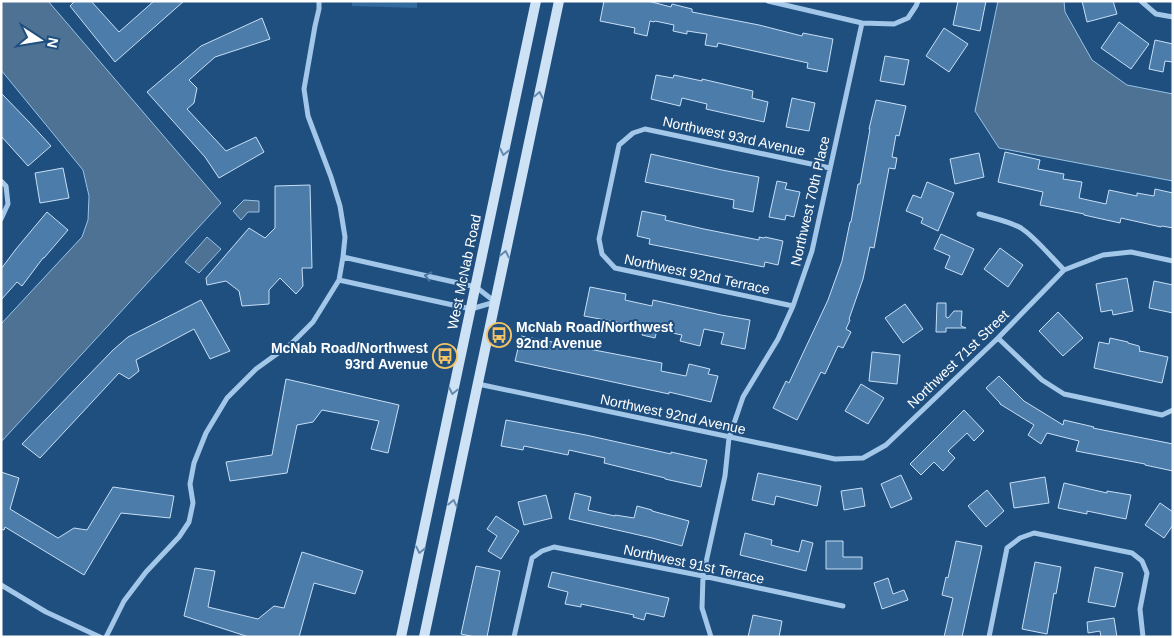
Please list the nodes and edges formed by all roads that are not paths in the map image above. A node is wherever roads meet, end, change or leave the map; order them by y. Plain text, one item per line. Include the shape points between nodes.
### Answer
1 (319, 1) edge
2 (536, 1) edge
3 (558, 1) edge
4 (768, 1) edge
5 (918, 1) edge
6 (1141, 2) edge
7 (1173, 16) edge
8 (862, 23) junction
9 (830, 168) junction
10 (1, 181) edge
11 (979, 214) dead end
12 (1, 219) edge
13 (602, 254) joint
14 (344, 257) junction
15 (1173, 261) edge
16 (1064, 270) junction
17 (340, 280) junction
18 (476, 287) junction
19 (495, 302) junction
20 (793, 306) junction
21 (471, 309) junction
22 (998, 338) junction
23 (478, 384) junction
24 (1173, 410) edge
25 (729, 438) junction
26 (863, 458) joint
27 (703, 576) junction
28 (1, 585) edge
29 (843, 606) dead end
30 (100, 637) edge
31 (106, 637) edge
32 (401, 637) edge
33 (424, 637) edge
34 (514, 637) edge
35 (711, 637) edge
36 (989, 637) edge
37 (1143, 637) edge

1 - 14 street via 304,89 308,116 340,206 345,237
2 -> 18 main road, West McNab Road
19 -> 3 main road
4 - 8 street
5 - 8 street via 908,18 894,24
6 - 7 street via 1156,14
8 - 9 street, Northwest 70th Place
9 - 13 street, Northwest 93rd Avenue via 645,129 633,133 619,145 599,239
9 - 20 street, Northwest 70th Place via 812,252
10 - 12 street via 6,186 8,204
11 - 16 street via 1021,228
13 - 20 street, Northwest 92nd Terrace via 615,268
14 - 17 street
18 -> 14 street
15 - 16 street via 1131,252 1103,255
16 - 22 street, Northwest 71st Street
17 - 21 street
17 - 31 street via 313,322 292,343 256,369 227,398 206,433 194,463 189,522 124,601
18 - 19 street
18 - 21 main road, West McNab Road
19 - 21 street
19 - 23 main road
20 - 25 street, Northwest 70th Place via 778,340 742,398
21 -> 32 main road, West McNab Road
22 - 24 street via 1042,380 1064,394 1162,415
22 - 26 street, Northwest 71st Street via 886,445
23 - 25 street, Northwest 92nd Avenue
33 -> 23 main road
25 - 26 street, Northwest 92nd Avenue via 835,459
25 - 27 street, Northwest 70th Place via 725,476
27 - 29 street, Northwest 91st Terrace
27 - 34 street, Northwest 91st Terrace via 554,547 532,558
27 - 35 street, Northwest 70th Place via 702,608
28 - 30 street via 46,612
36 - 37 street via 1007,548 1034,533 1132,553 1142,561 1147,574 1140,609

